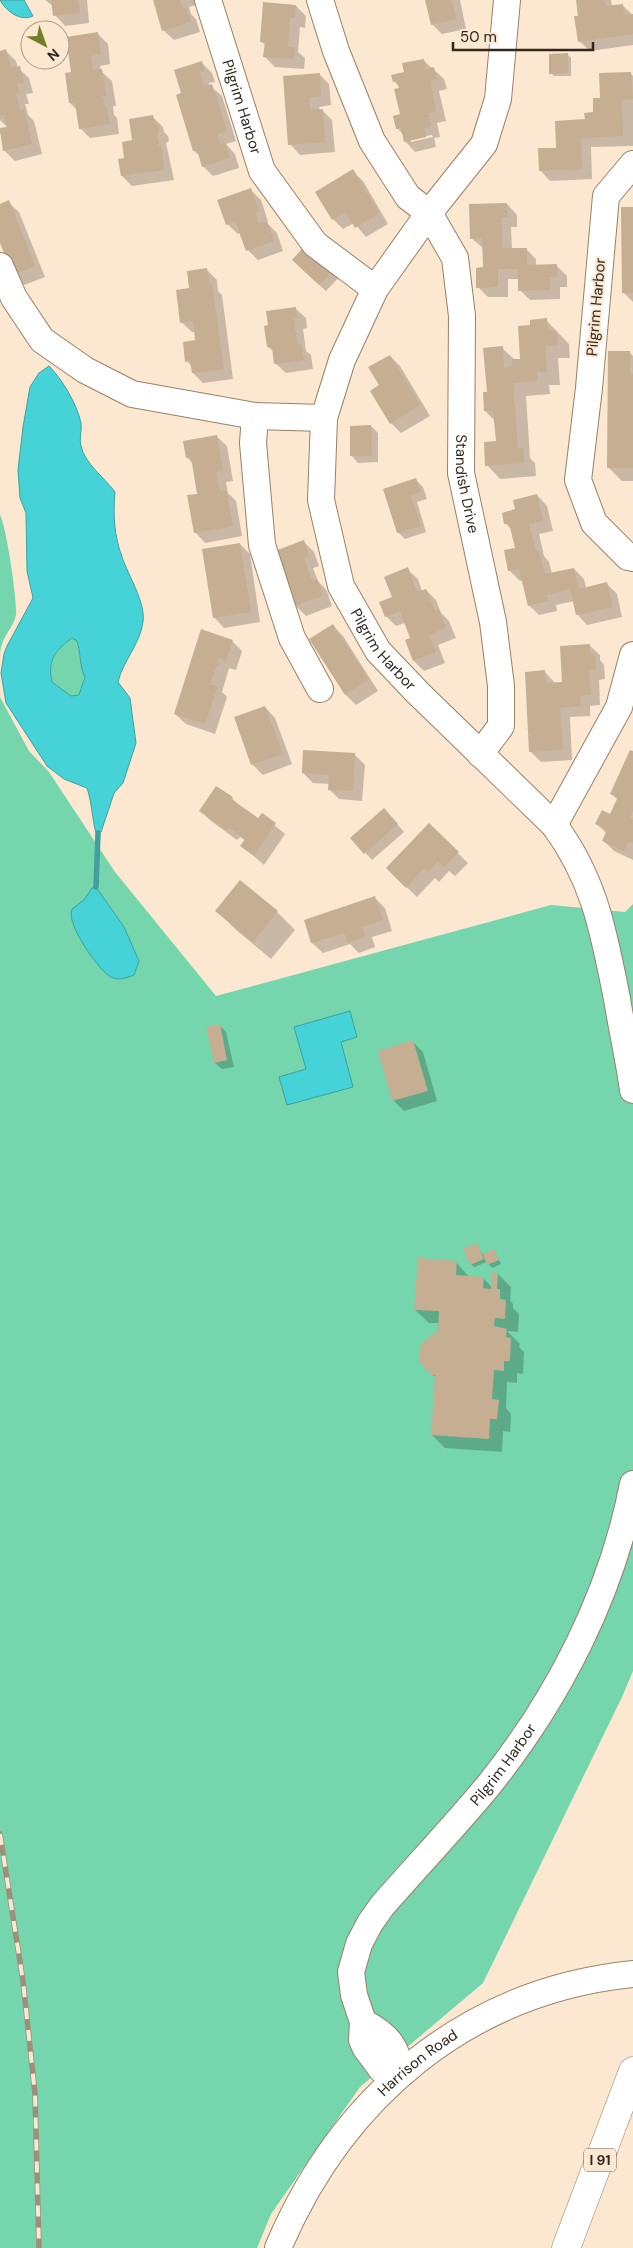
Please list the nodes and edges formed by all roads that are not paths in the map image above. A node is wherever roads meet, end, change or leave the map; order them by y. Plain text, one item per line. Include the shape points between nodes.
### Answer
1 (208, 0) edge
2 (320, 0) edge
3 (507, 0) edge
4 (633, 164) edge
5 (429, 212) junction
6 (0, 266) edge
7 (375, 289) junction
8 (255, 416) junction
9 (324, 418) junction
10 (633, 558) edge
11 (633, 655) edge
12 (320, 688) dead end
13 (480, 754) junction
14 (554, 825) junction
15 (633, 1090) edge
16 (633, 1484) edge
17 (633, 1974) edge
18 (633, 2071) edge
19 (400, 2074) junction
20 (278, 2248) edge
21 (566, 2248) edge

1 - 7 street, Pilgrim Harbor via 262,171 315,244
2 - 5 street via 336,51 372,141 408,197
3 - 5 street, Pilgrim Harbor via 498,98 484,144
4 - 10 street, Pilgrim Harbor via 606,196 578,480 594,523 628,557
5 - 7 street, Pilgrim Harbor
5 - 13 street, Standish Drive via 455,258 462,316 461,473 494,622 501,686 501,726
6 - 8 street via 14,298 42,340 85,370 132,394
7 - 9 street, Pilgrim Harbor via 342,360
8 - 9 street
8 - 12 street via 262,545 292,638
9 - 13 street, Pilgrim Harbor via 321,500 341,586 378,651
11 - 14 street via 619,707
13 - 14 street, Pilgrim Harbor
14 - 15 street, Pilgrim Harbor via 590,887 603,928
16 - 19 street, Pilgrim Harbor via 598,1602 554,1688 488,1785 382,1906 370,1923 353,1960 354,1995 363,2022 382,2034 395,2049
17 - 19 street, Harrison Road via 541,1995 485,2018 446,2039
18 - 21 highway, I 91
19 - 20 street, Harrison Road via 365,2108 329,2153

